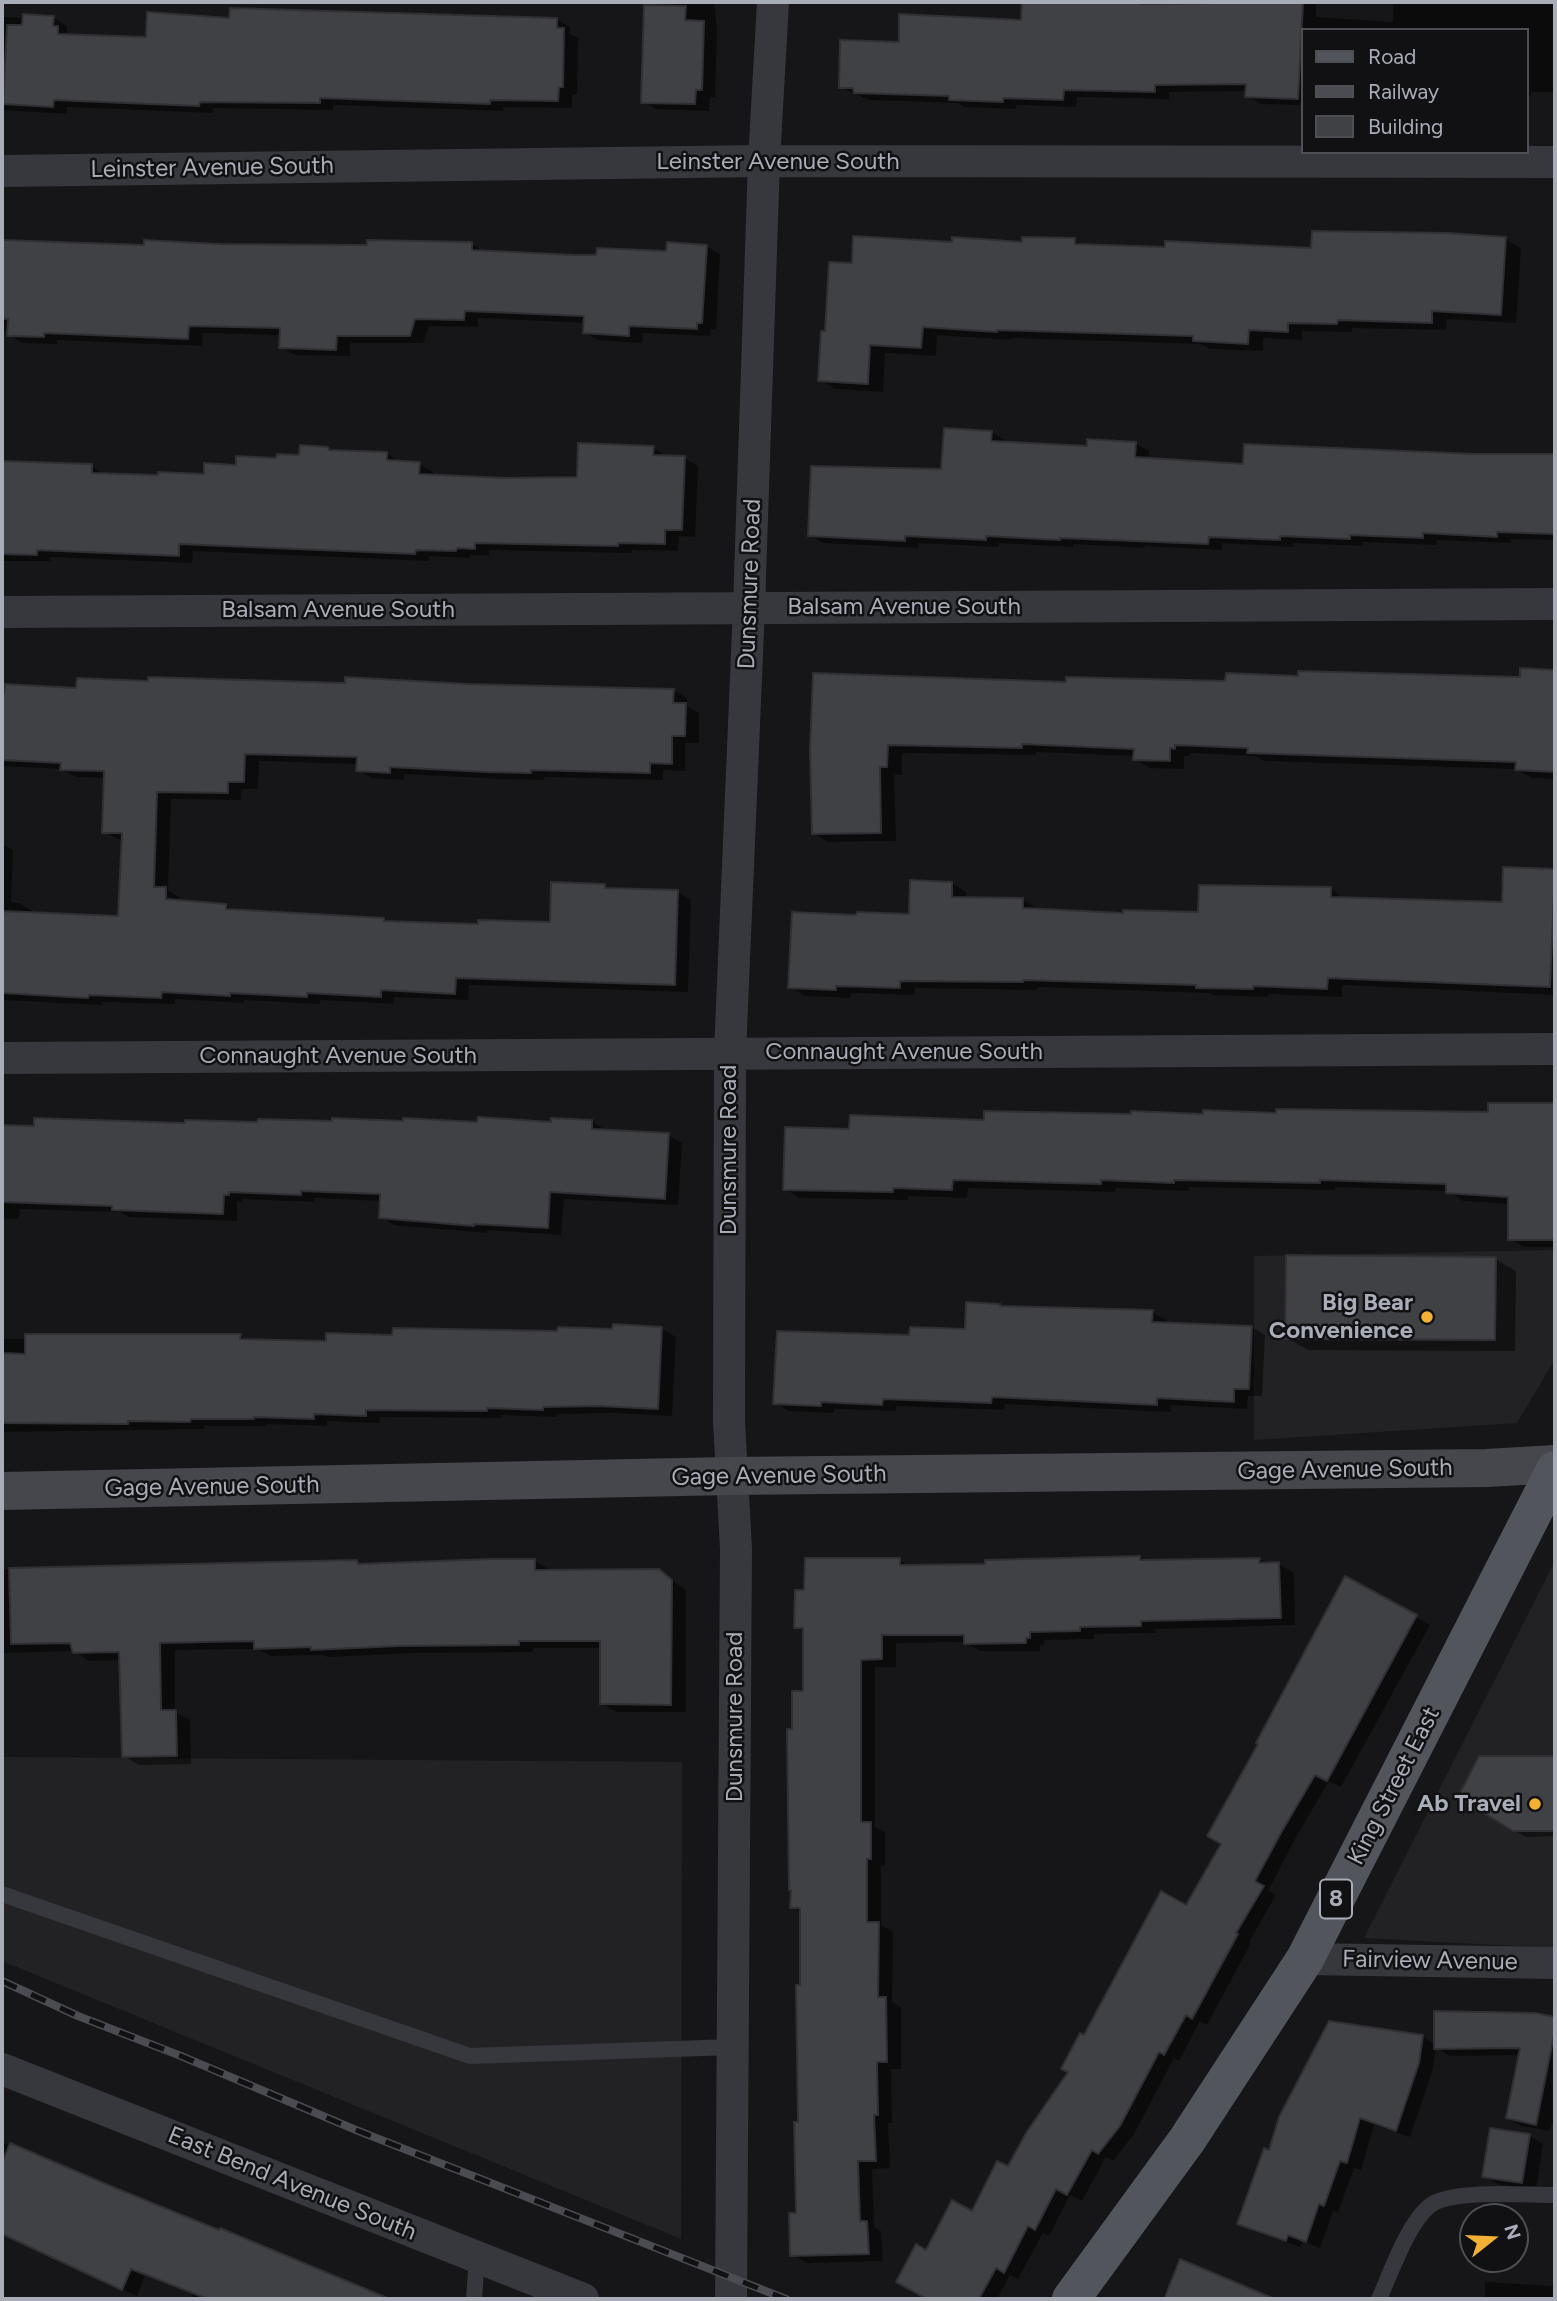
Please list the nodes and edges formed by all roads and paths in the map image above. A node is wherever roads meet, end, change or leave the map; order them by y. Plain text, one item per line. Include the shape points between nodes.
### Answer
1 (773, 2) edge
2 (764, 161) junction
3 (1555, 162) edge
4 (2, 171) edge
5 (1555, 604) edge
6 (749, 607) junction
7 (2, 612) edge
8 (1555, 1049) edge
9 (730, 1053) junction
10 (2, 1058) edge
11 (1555, 1464) edge
12 (1555, 1470) edge
13 (730, 1476) junction
14 (2, 1491) edge
15 (2, 1894) edge
16 (1305, 1959) junction
17 (1555, 1964) edge
18 (733, 2047) junction
19 (2, 2069) edge
20 (1555, 2194) edge
21 (477, 2257) junction
22 (474, 2299) edge
23 (583, 2299) edge
24 (731, 2299) edge
25 (1071, 2299) edge
26 (1379, 2299) edge

1 - 2 street, Dunsmure Road
2 - 3 street, Leinster Avenue South
2 - 4 street, Leinster Avenue South
2 - 6 street, Dunsmure Road
5 - 6 street, Balsam Avenue South
6 - 7 street, Balsam Avenue South
6 - 9 street, Dunsmure Road
8 - 9 street, Connaught Avenue South
9 - 10 street, Connaught Avenue South
9 - 13 street, Dunsmure Road
11 - 13 main road, Gage Avenue South
12 - 16 main road, King Street East / 8
13 - 14 main road, Gage Avenue South
13 - 18 street, Dunsmure Road via 736,1549
15 - 18 lane via 470,2056
16 - 17 street, Fairview Avenue
16 - 25 main road, King Street East / 8 via 1187,2140
18 - 24 street, Dunsmure Road
19 - 21 street, East Bend Avenue South
20 - 26 lane via 1464,2196 1435,2202 1408,2234
21 - 22 lane
21 - 23 street, East Bend Avenue South

